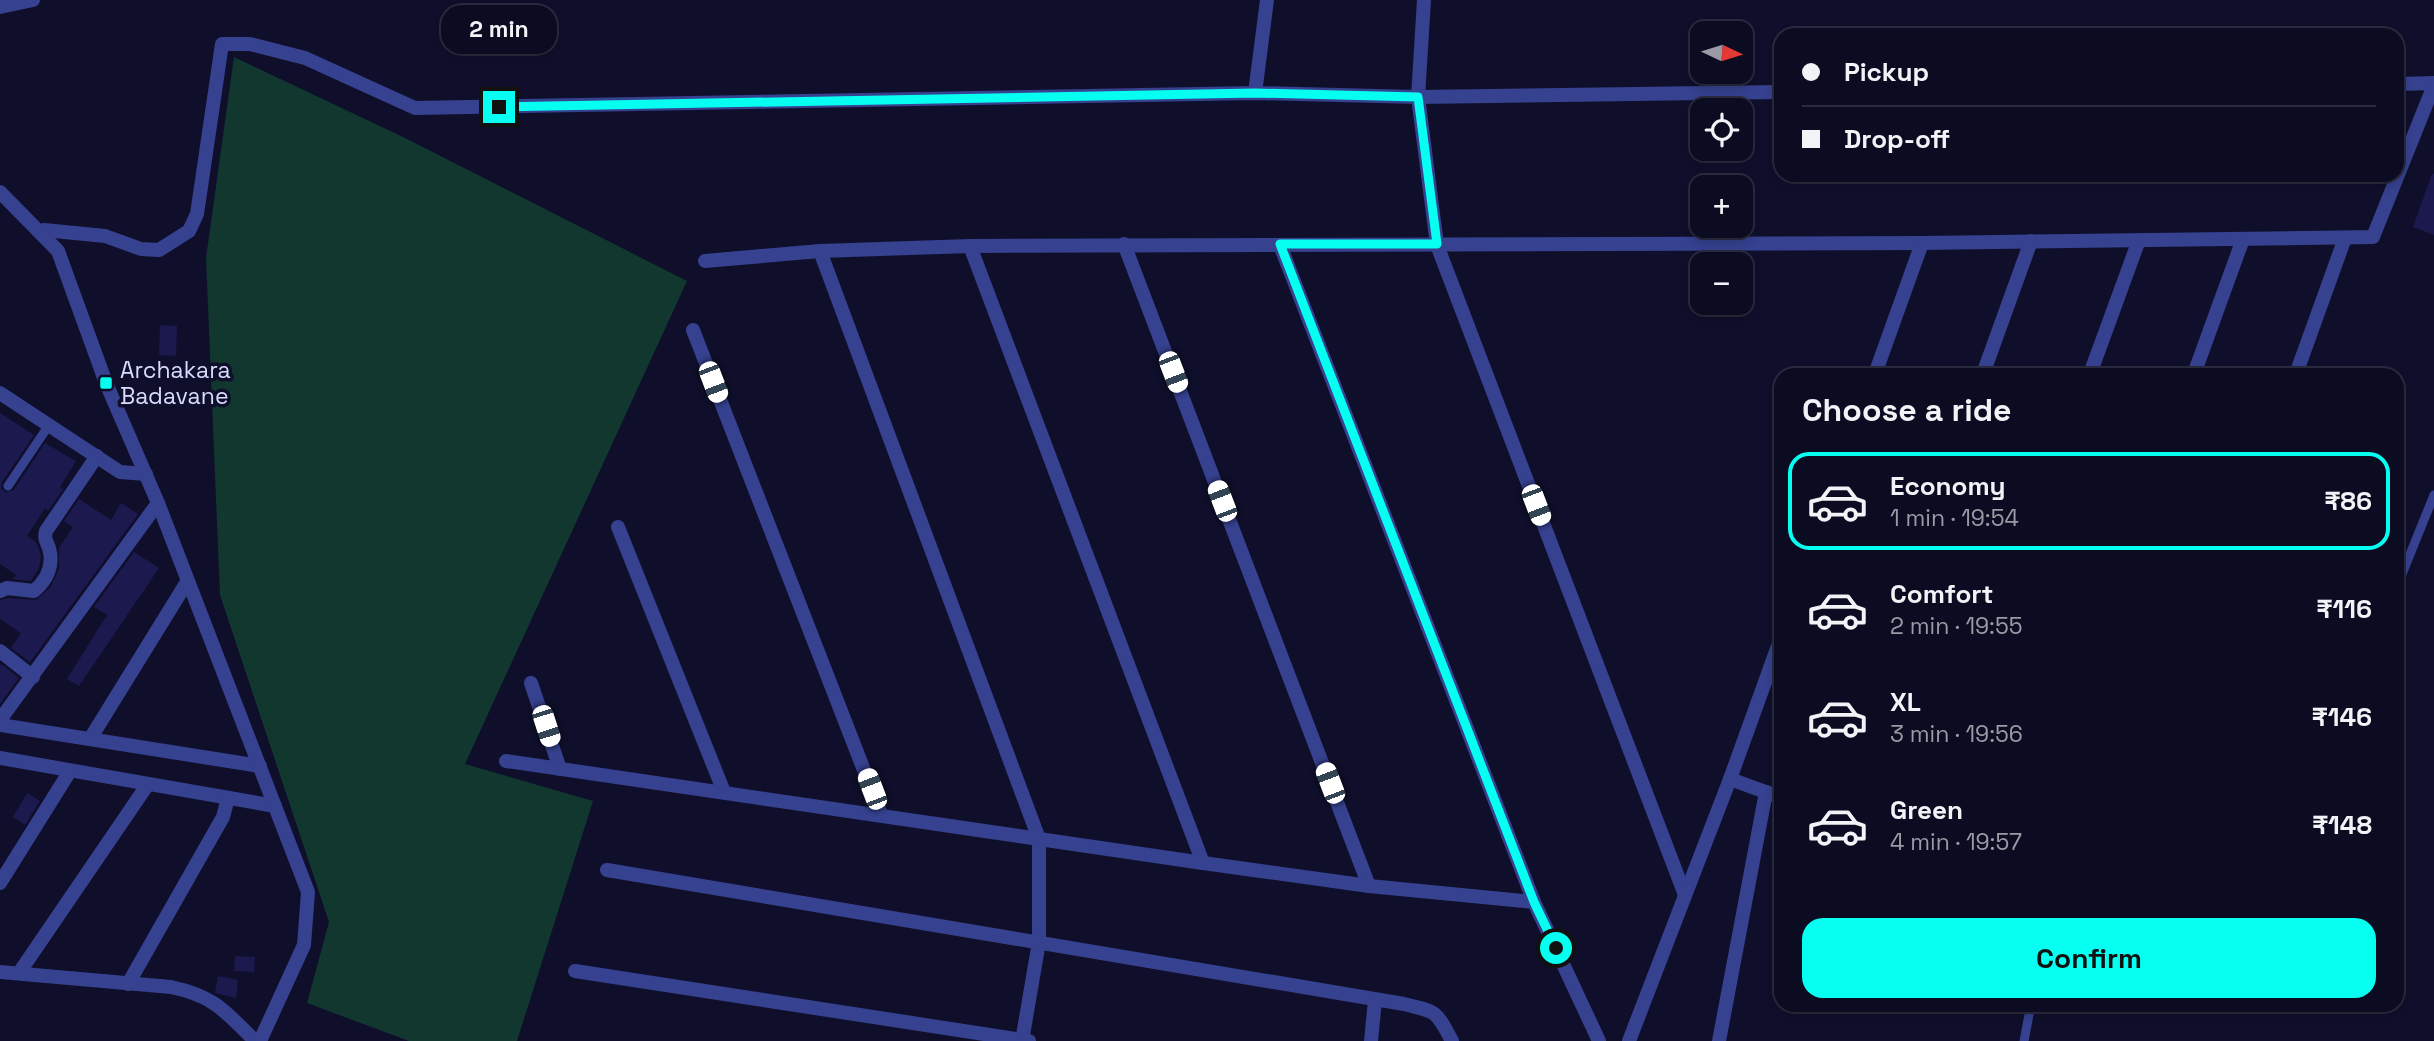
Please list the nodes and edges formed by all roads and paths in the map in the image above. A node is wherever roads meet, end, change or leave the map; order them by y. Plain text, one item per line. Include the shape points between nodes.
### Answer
1 (33, 0) edge
2 (1267, 0) edge
3 (1424, 0) edge
4 (0, 7) edge
5 (2404, 83) edge
6 (2434, 84) edge
7 (1774, 92) edge
8 (1255, 93) junction
9 (1418, 97) junction
10 (2404, 159) edge
11 (2395, 182) edge
12 (0, 192) edge
13 (44, 230) dead end
14 (2345, 238) junction
15 (2243, 239) junction
16 (2138, 240) junction
17 (2031, 241) junction
18 (1922, 243) junction
19 (1124, 244) junction
20 (1280, 244) junction
21 (1437, 244) junction
22 (970, 246) junction
23 (820, 251) junction
24 (705, 261) dead end
25 (693, 330) dead end
26 (1877, 368) edge
27 (1985, 368) edge
28 (2092, 368) edge
29 (2196, 368) edge
30 (2298, 368) edge
31 (0, 393) edge
32 (49, 425) junction
33 (97, 456) junction
34 (146, 474) junction
35 (8, 486) dead end
36 (2434, 495) edge
37 (158, 503) junction
38 (618, 527) dead end
39 (2404, 569) edge
40 (187, 582) junction
41 (0, 591) edge
42 (0, 651) edge
43 (1774, 657) edge
44 (33, 677) junction
45 (531, 683) dead end
46 (0, 722) edge
47 (90, 739) junction
48 (0, 758) edge
49 (506, 761) dead end
50 (260, 766) junction
51 (560, 769) junction
52 (70, 771) junction
53 (1730, 779) junction
54 (148, 784) junction
55 (724, 792) junction
56 (1766, 792) junction
57 (1774, 795) edge
58 (228, 798) junction
59 (275, 806) junction
60 (881, 814) junction
61 (1039, 839) junction
62 (1203, 863) junction
63 (607, 870) dead end
64 (0, 883) edge
65 (1369, 886) junction
66 (1685, 895) junction
67 (1534, 902) junction
68 (1039, 942) junction
69 (575, 971) dead end
70 (0, 972) edge
71 (19, 973) junction
72 (128, 984) junction
73 (1375, 1000) junction
74 (2029, 1012) edge
75 (258, 1041) edge
76 (1025, 1041) edge
77 (1371, 1041) edge
78 (1452, 1041) edge
79 (1599, 1041) edge
80 (1629, 1041) edge
81 (1720, 1041) edge
82 (2024, 1041) edge

1 - 4 street
2 - 8 street
3 - 9 street
5 - 6 street
6 - 10 street
7 - 9 street
8 - 9 street
8 - 13 street via 415,108 305,58 250,44 222,44 197,214 189,231 159,250 141,249 106,236
9 - 21 street
11 - 14 street via 2373,237
12 - 34 street via 58,251 106,383
14 - 15 street
14 - 30 street
15 - 16 street
15 - 29 street
16 - 17 street
16 - 28 street
17 - 18 street
17 - 27 street
18 - 21 street
18 - 26 street
19 - 20 street
19 - 22 street
19 - 65 street
20 - 21 street
20 - 67 street
21 - 66 street
22 - 23 street
22 - 62 street
23 - 24 street
23 - 61 street
25 - 60 street
31 - 32 street
32 - 33 street
32 - 35 lane
33 - 34 street via 123,473
33 - 41 street via 46,530 51,561 46,578 34,591
34 - 37 street
36 - 39 lane
37 - 40 street
37 - 44 street
38 - 55 street
40 - 47 street
40 - 50 street
42 - 44 street
43 - 53 street
44 - 46 street
45 - 51 street
46 - 47 street
47 - 50 street
48 - 52 street
49 - 51 street
50 - 59 street
51 - 55 street
52 - 54 street
52 - 64 street
53 - 56 street
53 - 66 street
54 - 58 street
54 - 71 street
55 - 60 street
56 - 57 street
56 - 81 street
58 - 59 street
58 - 72 street via 223,817
59 - 75 street via 308,891 304,945
60 - 61 street
61 - 62 street
61 - 68 street
62 - 65 street
63 - 68 street
65 - 67 street
66 - 80 street
67 - 79 street
68 - 73 street
68 - 76 street
69 - 76 street
70 - 71 street
71 - 72 street
72 - 75 street via 196,992 218,1004
73 - 77 street
73 - 78 street via 1438,1015
74 - 82 lane

